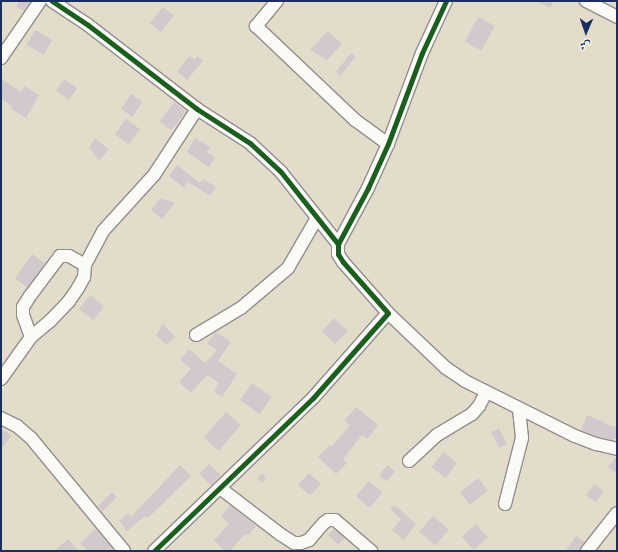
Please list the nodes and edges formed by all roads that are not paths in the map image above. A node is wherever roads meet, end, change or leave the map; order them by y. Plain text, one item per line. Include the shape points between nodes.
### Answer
1 (40, 1) edge
2 (52, 1) edge
3 (277, 1) edge
4 (446, 1) edge
5 (586, 1) edge
6 (617, 17) edge
7 (1, 58) edge
8 (198, 109) junction
9 (388, 144) junction
10 (317, 218) junction
11 (338, 244) junction
12 (85, 265) junction
13 (388, 313) junction
14 (196, 335) dead end
15 (31, 337) junction
16 (1, 379) edge
17 (486, 392) junction
18 (519, 408) junction
19 (1, 418) edge
20 (617, 449) edge
21 (409, 461) dead end
22 (220, 488) junction
23 (505, 504) dead end
24 (617, 513) edge
25 (124, 551) edge
26 (154, 551) edge
27 (371, 551) edge
28 (587, 551) edge

1 - 7 street
2 - 8 street via 88,25
3 - 9 street via 256,26 355,120
4 - 9 street via 422,53
5 - 6 street
8 - 10 street via 250,143 281,172
8 - 12 street via 154,175 103,231
9 - 11 street
10 - 11 street
10 - 14 street via 288,268 241,308
11 - 13 street via 338,254 343,262
12 - 15 street via 84,277 69,301
12 - 15 street via 69,256 60,256 23,307 23,315
13 - 17 street via 446,368
13 - 22 street via 313,398
15 - 16 street
17 - 18 street
17 - 21 street via 480,406 472,414 437,435
18 - 20 street via 575,436
18 - 23 street via 522,438
19 - 25 street via 17,426 31,438
22 - 26 street
22 - 27 street via 294,543 309,540 324,523 335,520
24 - 28 street

